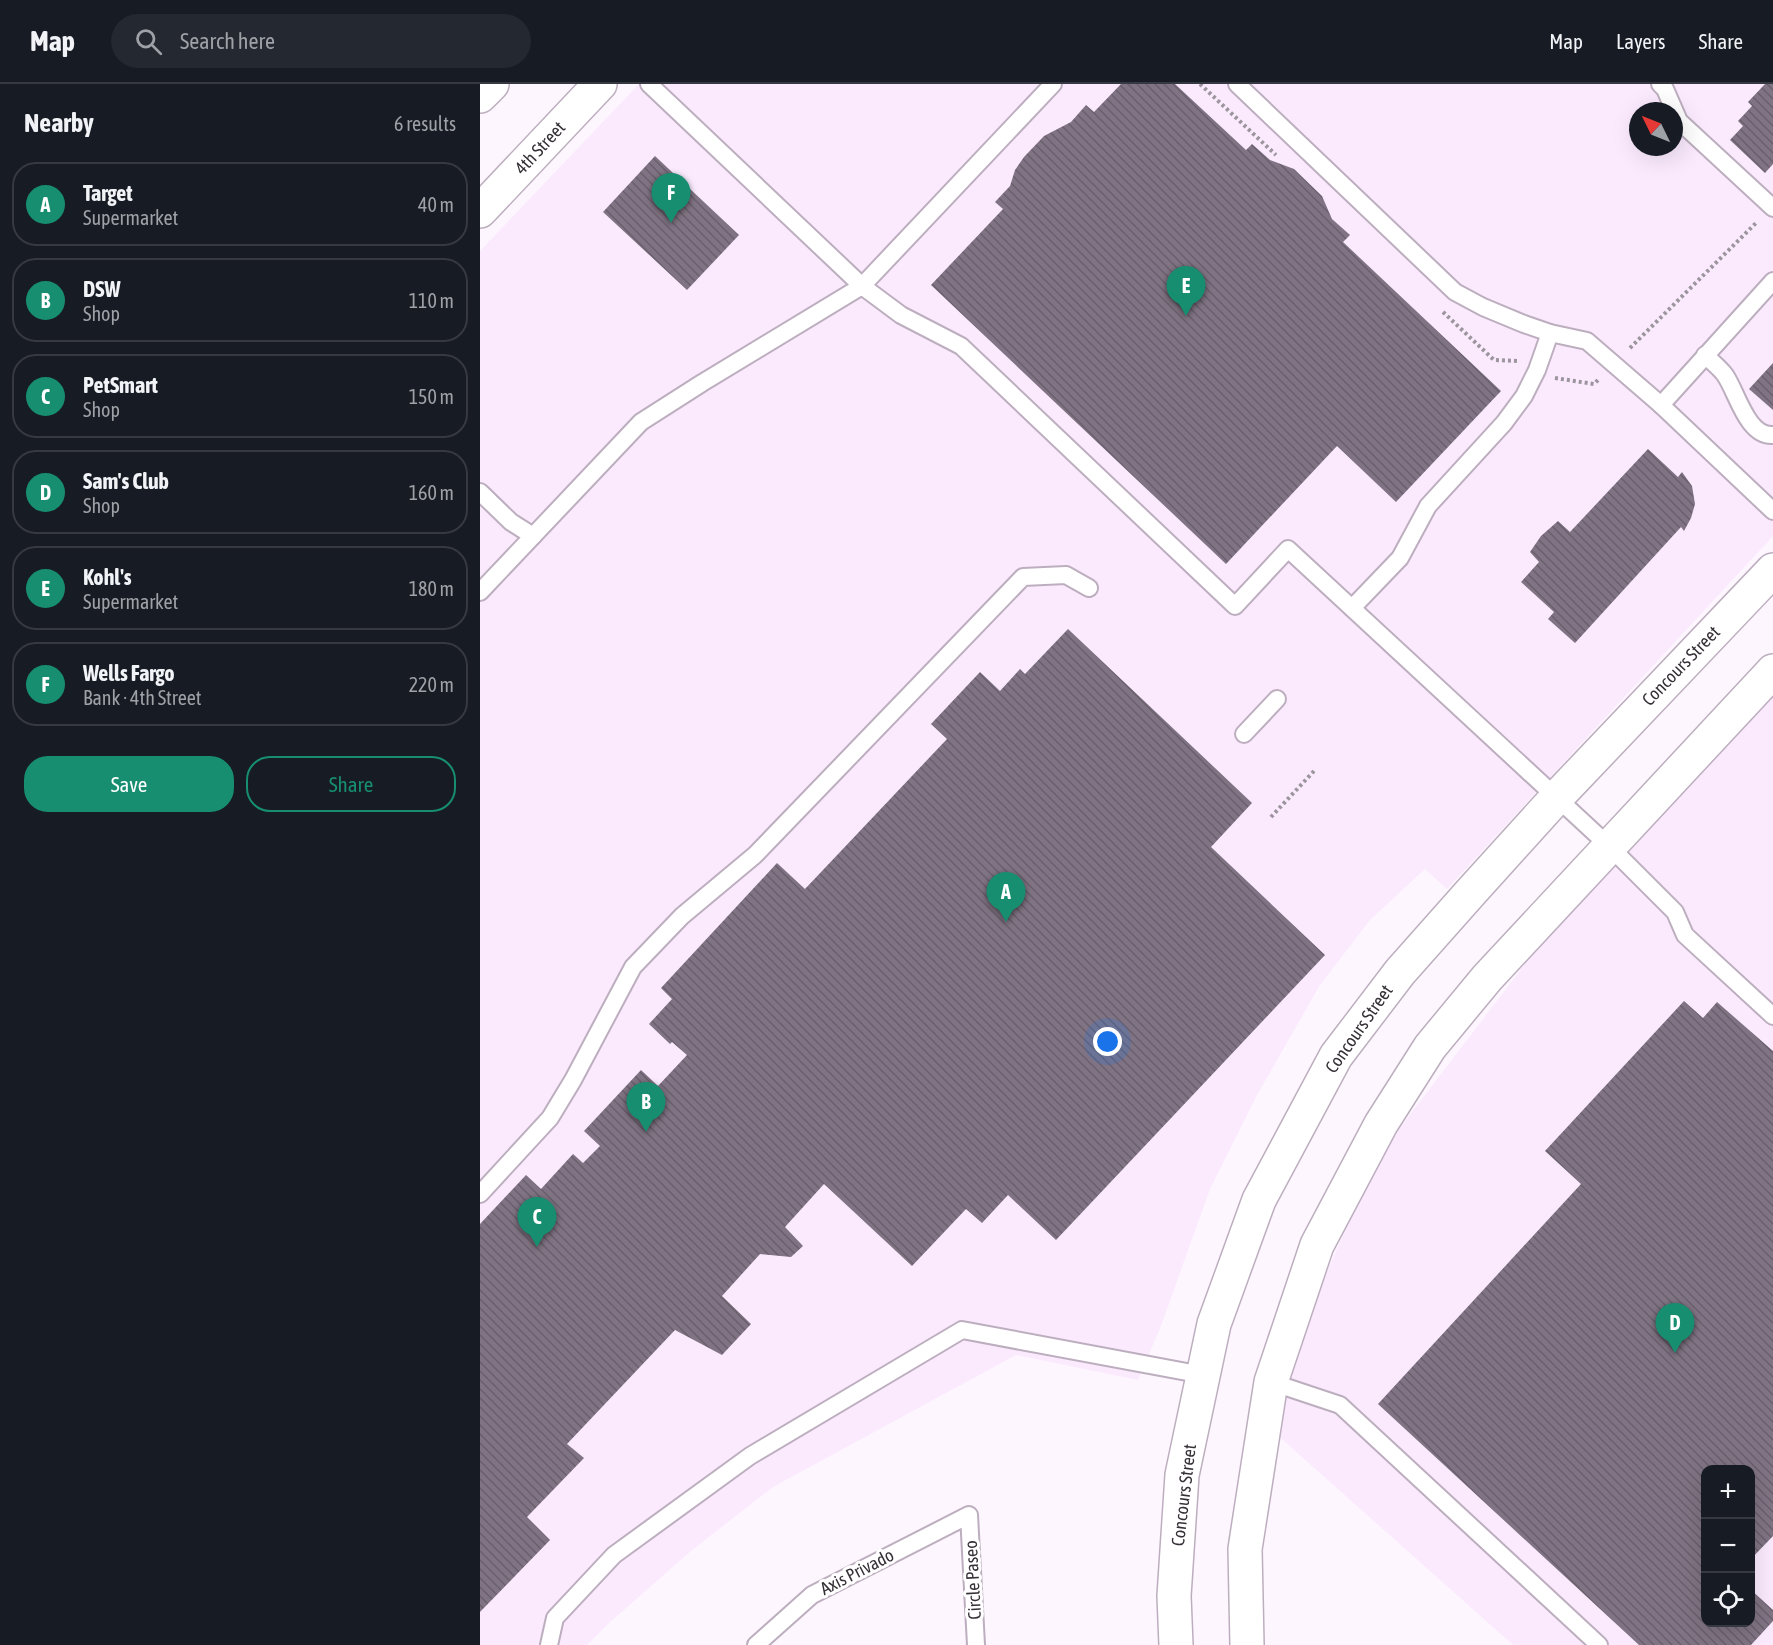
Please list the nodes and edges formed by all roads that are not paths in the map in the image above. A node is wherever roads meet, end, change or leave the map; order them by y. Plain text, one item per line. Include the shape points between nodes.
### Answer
1 (492, 84) edge
2 (600, 84) edge
3 (650, 84) edge
4 (1053, 84) edge
5 (1237, 84) edge
6 (1660, 84) edge
7 (480, 96) edge
8 (1772, 207) edge
9 (480, 211) edge
10 (1773, 281) edge
11 (862, 286) junction
12 (1550, 333) junction
13 (1705, 355) junction
14 (1661, 405) junction
15 (1773, 435) edge
16 (480, 492) edge
17 (1773, 511) edge
18 (533, 536) junction
19 (1773, 570) edge
20 (1089, 588) dead end
21 (480, 592) edge
22 (1352, 608) junction
23 (1773, 670) edge
24 (1277, 699) dead end
25 (1244, 735) dead end
26 (1557, 797) junction
27 (1610, 847) junction
28 (1773, 1016) edge
29 (480, 1194) edge
30 (1203, 1375) junction
31 (1271, 1382) junction
32 (969, 1515) joint
33 (549, 1645) edge
34 (756, 1645) edge
35 (976, 1645) edge
36 (1176, 1645) edge
37 (1247, 1645) edge
38 (1599, 1645) edge

1 - 7 street
2 - 9 street, 4th Street
3 - 11 lane
4 - 11 lane
5 - 12 lane via 1455,292
6 - 8 lane via 1679,121
10 - 13 lane
11 - 18 lane via 641,422
11 - 22 lane via 901,315 961,346 1236,606 1288,549
12 - 14 lane via 1587,341
12 - 22 lane via 1538,370 1524,396 1428,506 1400,558
13 - 14 lane
13 - 15 lane via 1724,373 1755,428
14 - 17 lane
16 - 18 lane via 511,522
18 - 21 lane
19 - 26 street, Concours Street
20 - 29 lane via 1066,575 1023,577 755,855 682,916 633,967 550,1118
22 - 26 lane
23 - 27 street
24 - 25 lane
26 - 27 lane
26 - 30 street, Concours Street via 1400,972 1336,1056 1258,1200 1214,1324
27 - 28 lane via 1675,912 1685,935
27 - 31 street via 1488,978 1430,1047 1381,1124 1317,1245
30 - 33 lane via 962,1330 750,1456 614,1555 555,1618
30 - 36 street, Concours Street via 1182,1475 1174,1596
31 - 37 street via 1245,1549
31 - 38 lane via 1340,1405
32 - 34 lane, Axis Privado via 812,1595
32 - 35 lane, Circle Paseo

